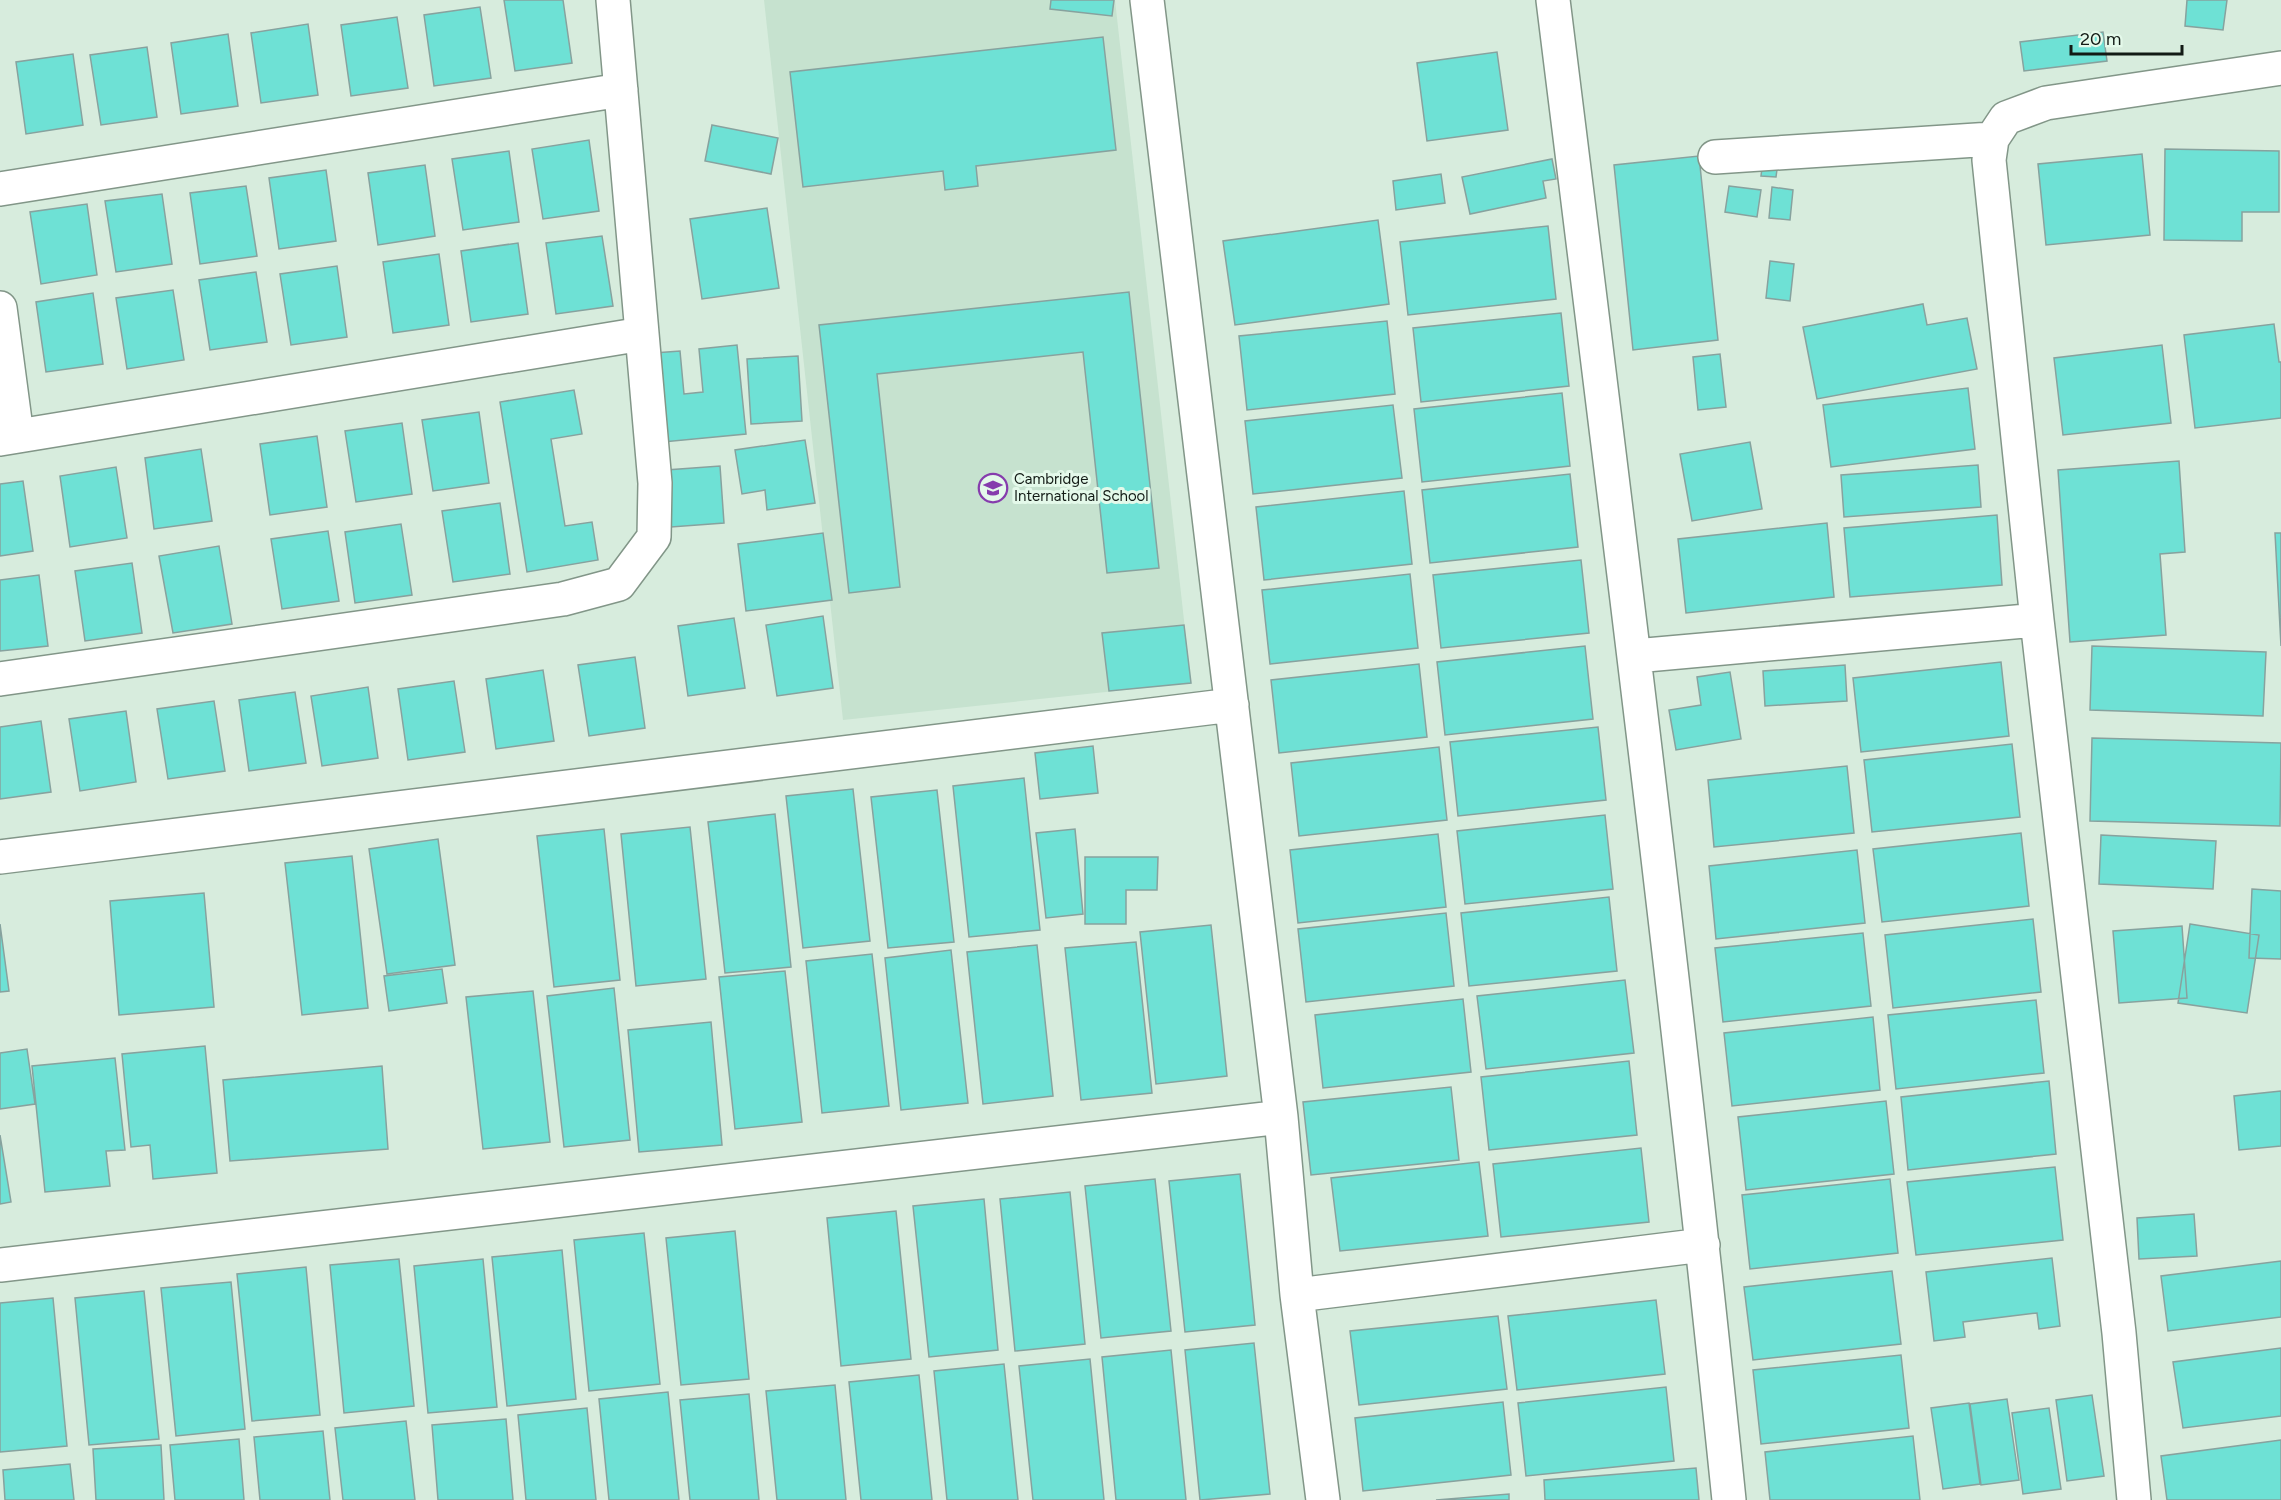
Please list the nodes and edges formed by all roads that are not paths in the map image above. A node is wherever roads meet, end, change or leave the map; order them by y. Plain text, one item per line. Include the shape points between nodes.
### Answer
1 (613, 0) edge
2 (1147, 0) edge
3 (1553, 0) edge
4 (2281, 68) edge
5 (621, 90) junction
6 (1992, 139) junction
7 (1715, 157) dead end
8 (0, 189) edge
9 (0, 308) edge
10 (642, 334) junction
11 (8, 437) edge
12 (2037, 620) junction
13 (1635, 656) junction
14 (0, 679) edge
15 (1232, 705) junction
16 (0, 857) edge
17 (1281, 1117) junction
18 (1703, 1245) junction
19 (0, 1265) edge
20 (1297, 1295) junction
21 (1323, 1500) edge
22 (1730, 1500) edge
23 (2134, 1500) edge

1 - 5 street
2 - 15 street
3 - 13 street
4 - 6 street via 2046,103 2006,118
5 - 8 street
5 - 10 street
6 - 7 street
6 - 12 street via 1989,160
9 - 11 street
10 - 11 street
10 - 14 street via 655,483 654,537 619,584 564,599
12 - 13 street
12 - 23 street via 2119,1333
13 - 18 street
15 - 16 street
15 - 17 street
17 - 19 street
17 - 20 street
18 - 20 street
18 - 22 street
20 - 21 street

